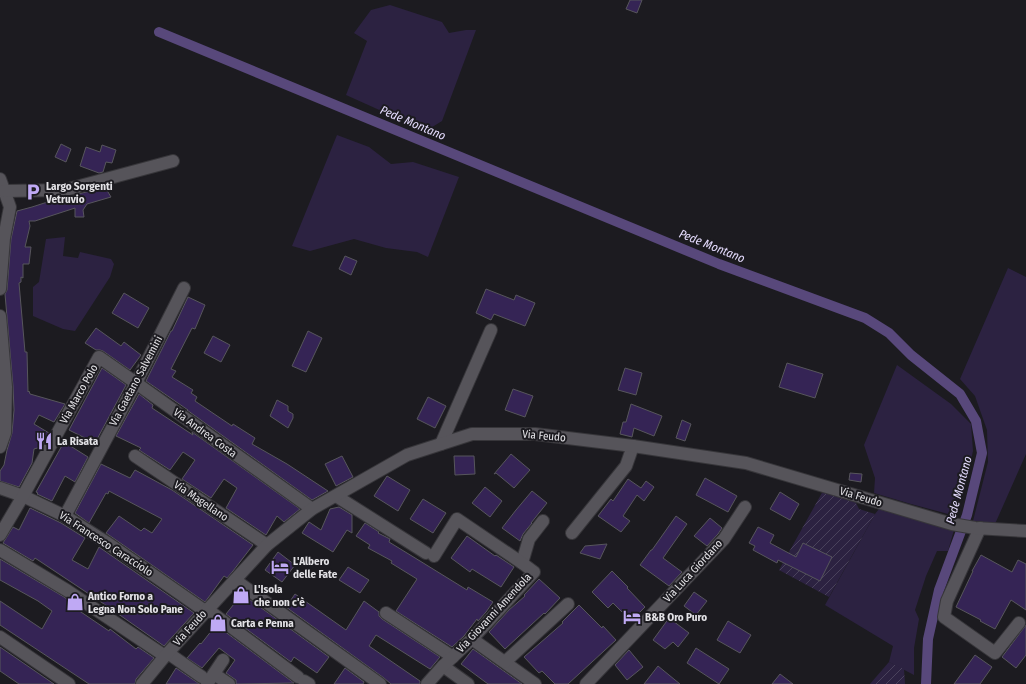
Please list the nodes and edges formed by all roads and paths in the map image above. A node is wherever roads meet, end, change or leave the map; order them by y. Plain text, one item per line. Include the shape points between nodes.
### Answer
1 (173, 161) dead end
2 (0, 179) edge
3 (4, 191) junction
4 (184, 288) dead end
5 (0, 289) edge
6 (0, 316) edge
7 (491, 330) dead end
8 (98, 357) joint
9 (136, 383) junction
10 (441, 444) junction
11 (633, 446) junction
12 (0, 447) edge
13 (135, 456) dead end
14 (0, 488) edge
15 (23, 496) junction
16 (336, 496) junction
17 (745, 507) dead end
18 (312, 509) junction
19 (65, 516) junction
20 (543, 521) dead end
21 (977, 528) junction
22 (1026, 531) edge
23 (572, 533) dead end
24 (0, 535) edge
25 (267, 545) junction
26 (0, 550) edge
27 (522, 563) junction
28 (235, 580) junction
29 (568, 604) dead end
30 (206, 610) junction
31 (386, 613) dead end
32 (1019, 623) dead end
33 (0, 637) edge
34 (472, 639) junction
35 (166, 655) junction
36 (453, 657) junction
37 (223, 660) dead end
38 (505, 662) junction
39 (443, 666) junction
40 (214, 674) junction
41 (204, 680) edge
42 (304, 681) edge
43 (69, 684) edge
44 (142, 684) edge
45 (229, 684) edge
46 (380, 684) edge
47 (427, 684) edge
48 (468, 684) edge
49 (535, 684) edge
50 (586, 684) edge

1 - 3 street via 65,190
2 - 3 street
3 - 5 street via 10,207 4,238
4 - 9 street, Via Gaetano Salvemini
6 - 12 street via 6,387 5,433
7 - 10 street
8 - 9 street, Via Andrea Costa
8 - 15 street, Via Marco Polo
9 - 18 street, Via Andrea Costa
9 - 19 street, Via Gaetano Salvemini
10 - 11 street, Via Feudo via 472,434 535,434
10 - 16 street, Via Feudo via 407,455
11 - 21 street, Via Feudo via 746,463 952,524
11 - 23 street via 626,466
13 - 25 street, Via Magellano
14 - 15 street, Via Francesco Caracciolo
15 - 19 street, Via Francesco Caracciolo
15 - 24 street, Via Marco Polo
16 - 18 street, Via Feudo
16 - 27 street, Via Giovanni Amendola via 430,555 457,519
17 - 50 street, Via Luca Giordano via 724,539
18 - 25 street, Via Feudo
19 - 30 street, Via Francesco Caracciolo
20 - 27 street via 529,539
21 - 22 street, Via Feudo
21 - 32 street via 947,601 944,617 995,653
25 - 28 street, Via Feudo
26 - 35 street
27 - 34 street, Via Giovanni Amendola via 534,572
28 - 30 street, Via Feudo
28 - 46 street
29 - 38 street
30 - 35 street, Via Feudo
30 - 42 street, Via Francesco Caracciolo
31 - 36 street
33 - 43 street
34 - 36 street, Via Giovanni Amendola
34 - 38 street
35 - 41 street
35 - 44 street, Via Feudo
36 - 39 street, Via Giovanni Amendola
37 - 40 street
38 - 49 street
39 - 47 street, Via Giovanni Amendola
39 - 48 street
40 - 41 street
40 - 45 street

